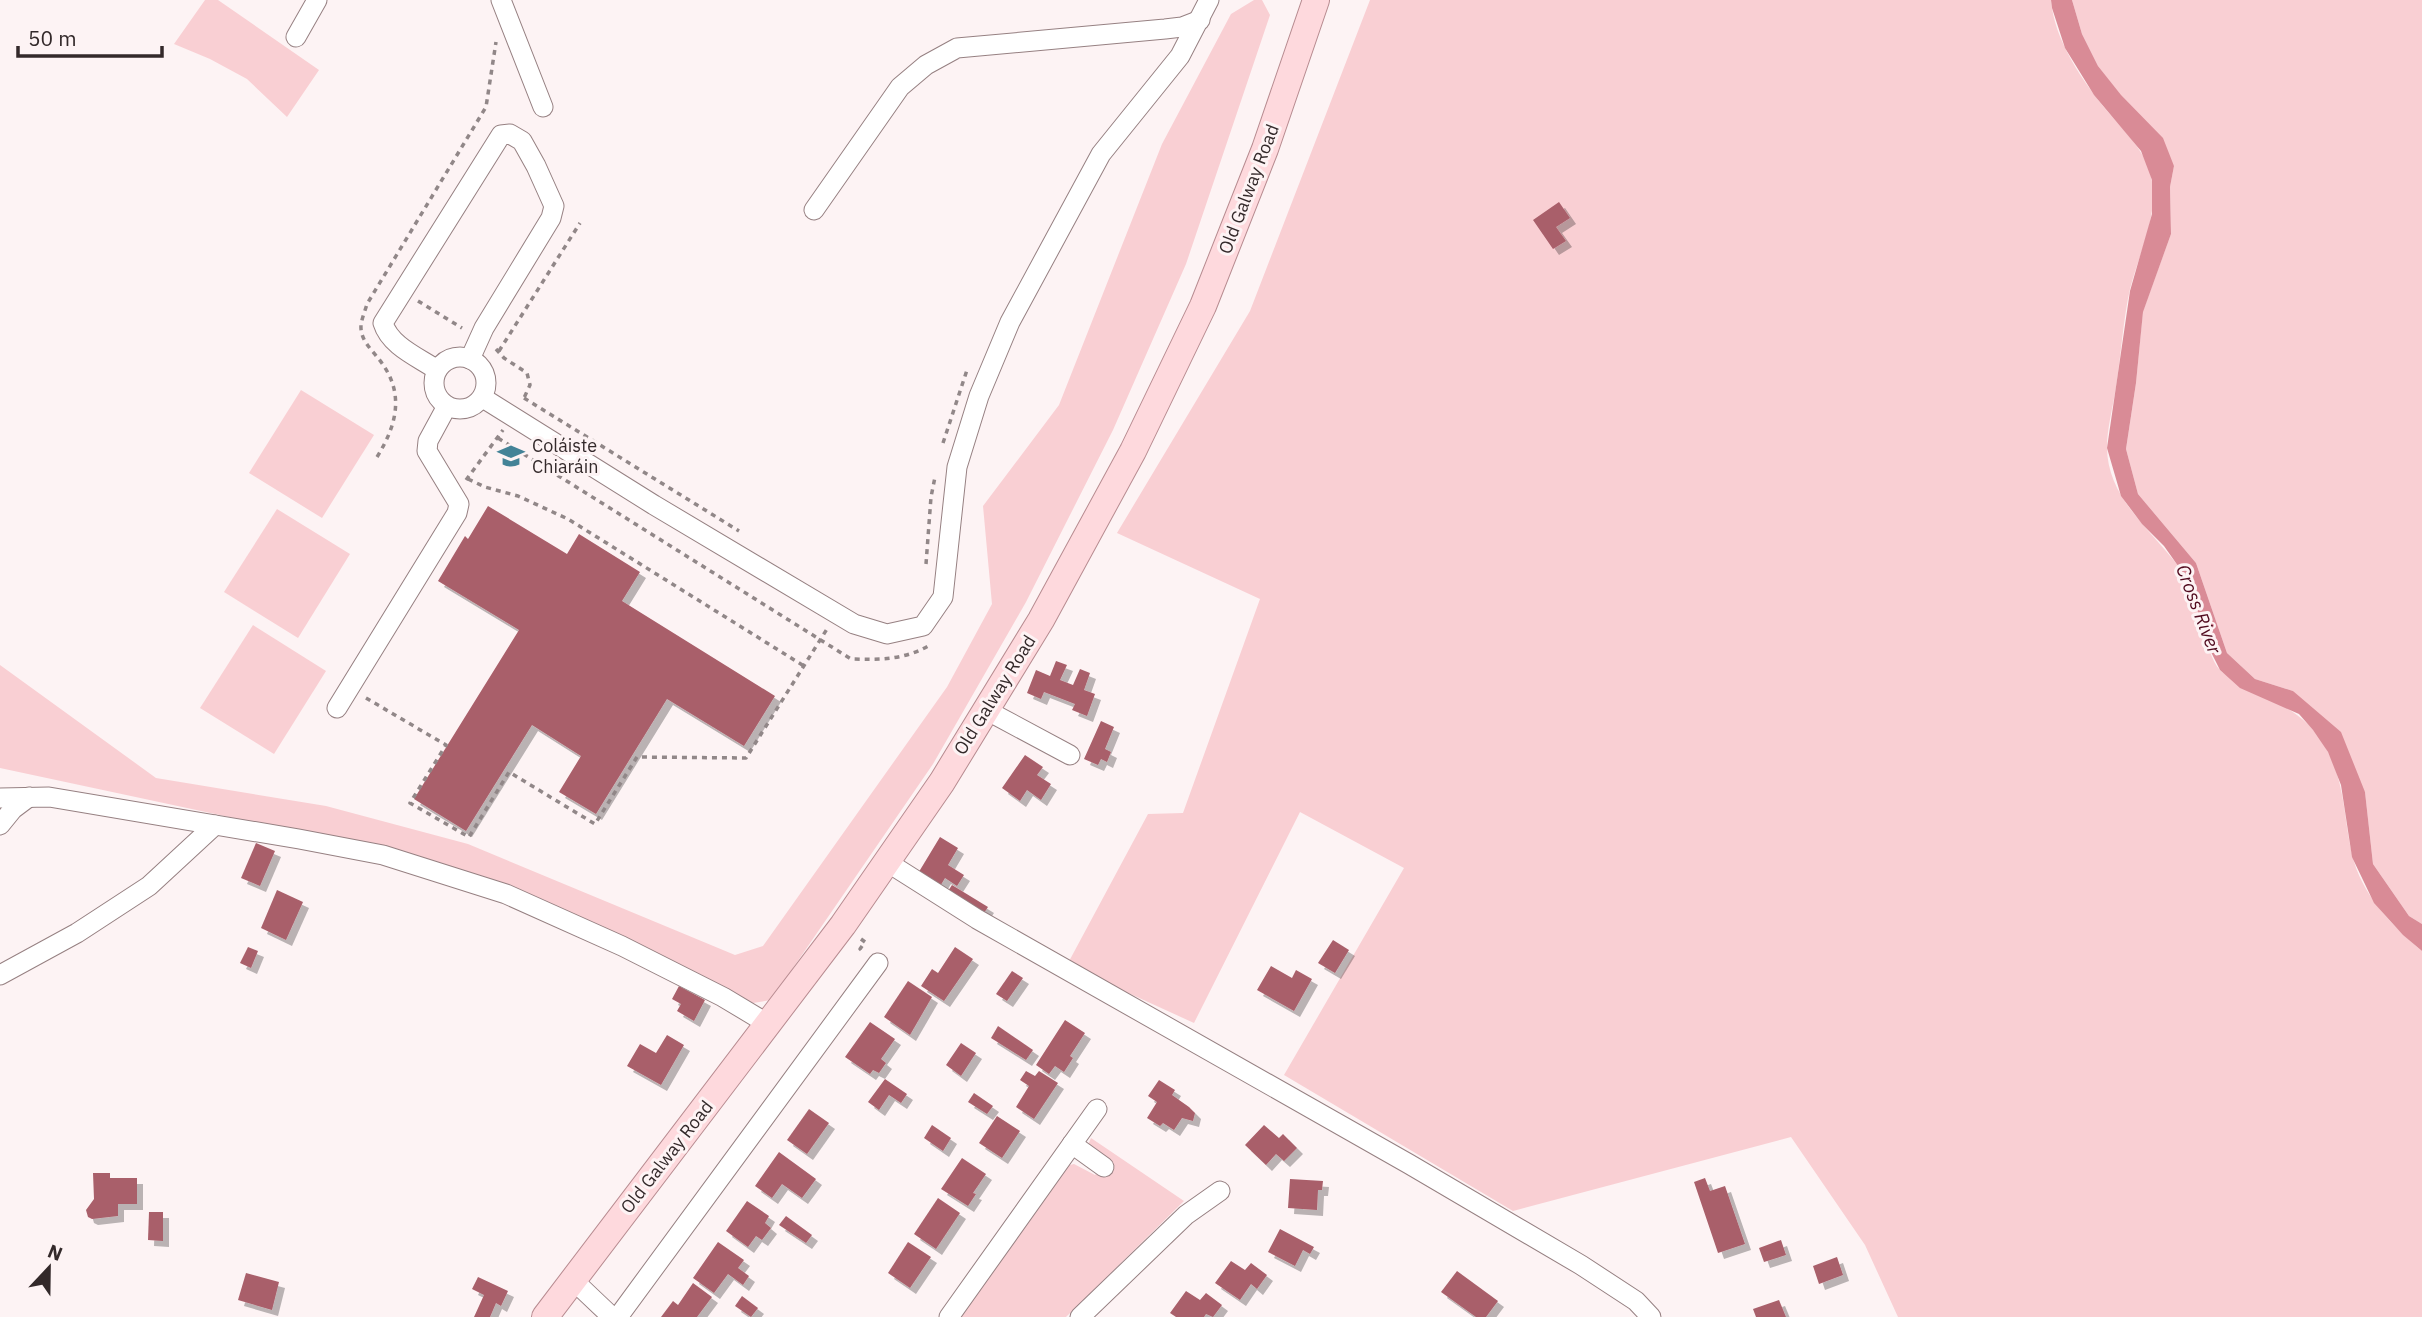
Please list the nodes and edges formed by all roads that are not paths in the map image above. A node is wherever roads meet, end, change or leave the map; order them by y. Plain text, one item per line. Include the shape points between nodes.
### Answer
1 (317, 0) edge
2 (501, 0) edge
3 (1209, 0) edge
4 (1316, 0) edge
5 (1200, 20) junction
6 (296, 37) dead end
7 (543, 107) dead end
8 (814, 210) dead end
9 (470, 359) junction
10 (437, 370) junction
11 (483, 398) junction
12 (447, 406) junction
13 (337, 708) dead end
14 (986, 710) junction
15 (1070, 755) dead end
16 (29, 797) junction
17 (0, 798) edge
18 (0, 825) edge
19 (215, 825) junction
20 (887, 862) junction
21 (878, 962) road end
22 (0, 975) edge
23 (768, 1024) junction
24 (1097, 1109) dead end
25 (1072, 1144) junction
26 (1104, 1167) dead end
27 (1220, 1191) dead end
28 (573, 1280) junction
29 (545, 1317) edge
30 (612, 1317) edge
31 (618, 1317) edge
32 (950, 1317) edge
33 (1080, 1317) edge
34 (1651, 1317) edge

1 - 6 street
2 - 7 street
3 - 5 street
4 - 14 main road, Old Galway Road via 1265,149 1203,306 1080,551
5 - 8 street via 1165,29 957,48 900,87
5 - 11 street via 1180,56 1101,154 1010,321 979,396 957,467 943,597 923,626 887,634 855,624
9 - 10 street via 450,359
9 - 10 street via 554,206 522,141 510,134 500,135 383,323 386,334
9 - 11 street via 485,373
10 - 12 street via 434,386
11 - 12 street via 463,410
12 - 13 street via 428,441 428,451 458,504 457,513
14 - 15 street
14 - 20 main road, Old Galway Road
16 - 17 street
16 - 18 street
16 - 19 street
19 - 22 street via 149,886
19 - 23 street via 383,855 506,894 622,946
20 - 23 main road, Old Galway Road
20 - 34 street via 977,919 1581,1265 1636,1301
21 - 31 street
23 - 28 main road, Old Galway Road
24 - 25 street
25 - 26 street
25 - 32 street
27 - 33 street via 1186,1215
28 - 29 main road, Old Galway Road
28 - 30 street

